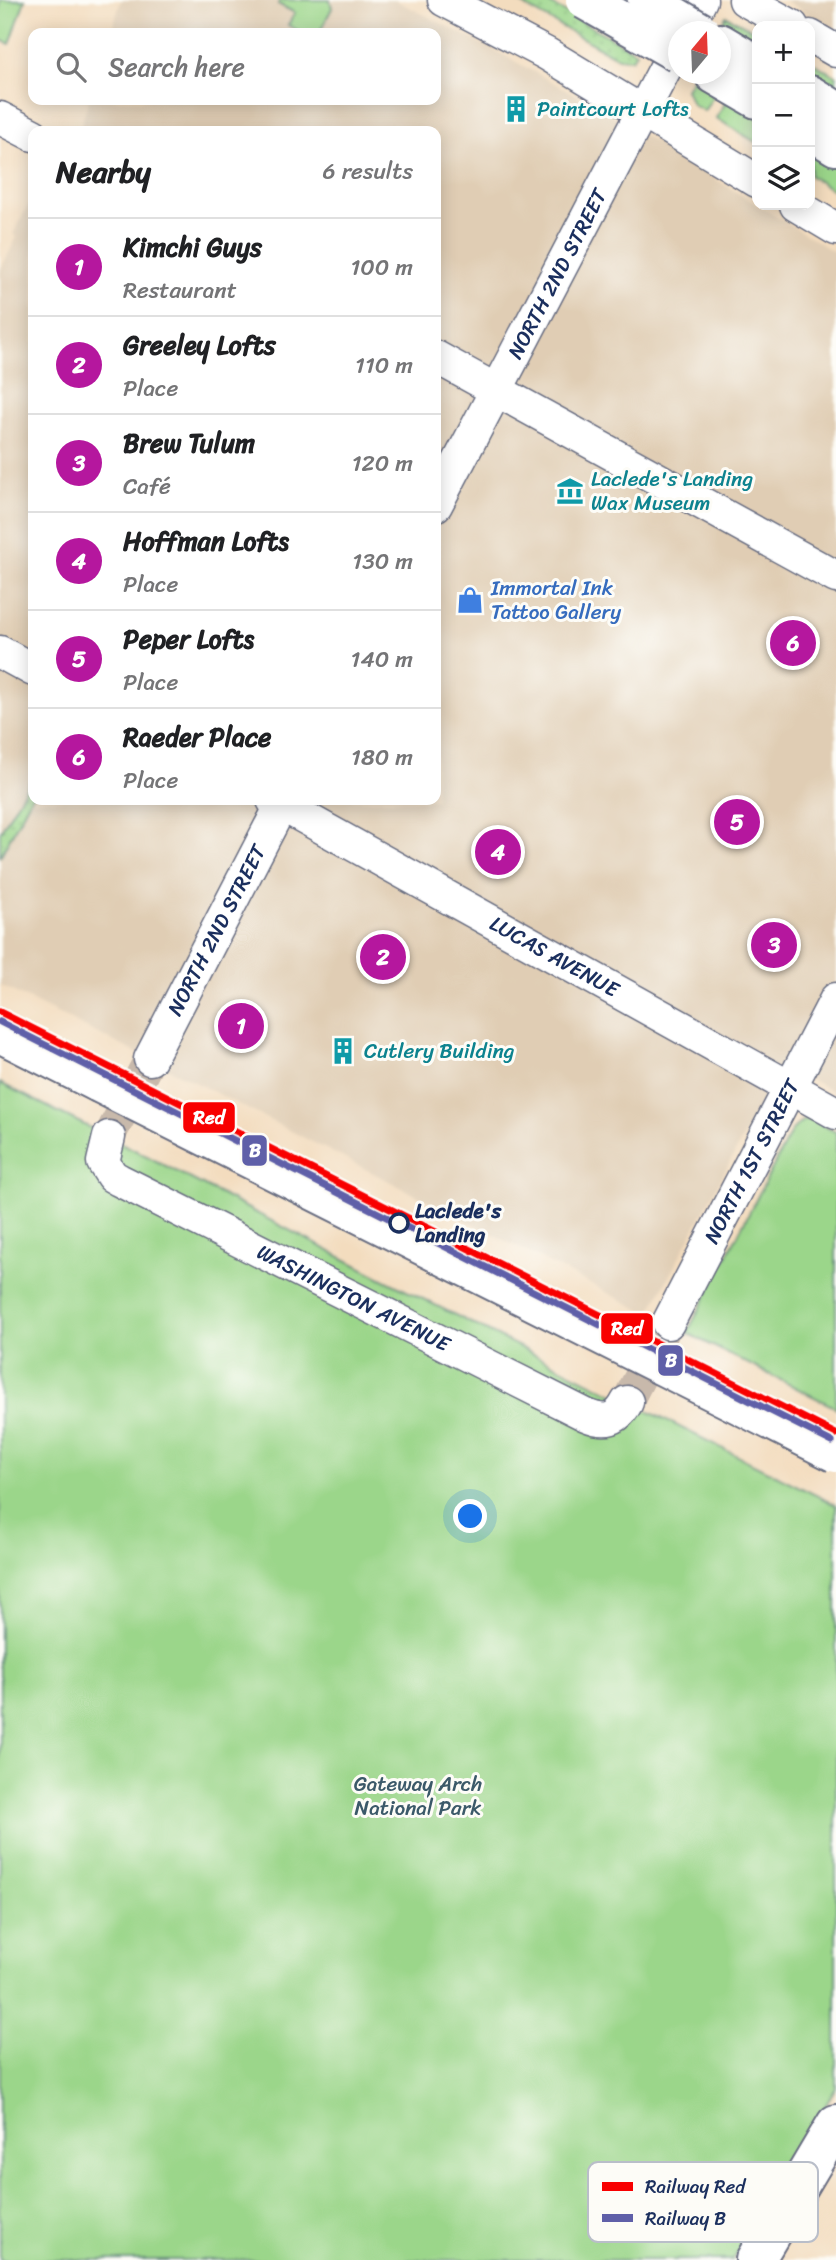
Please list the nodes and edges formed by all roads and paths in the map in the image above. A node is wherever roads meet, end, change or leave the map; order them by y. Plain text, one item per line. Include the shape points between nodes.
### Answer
1 (444, 0) edge
2 (585, 0) edge
3 (648, 0) edge
4 (701, 0) edge
5 (746, 0) edge
6 (683, 21) edge
7 (690, 21) edge
8 (783, 21) edge
9 (815, 39) edge
10 (668, 47) edge
11 (731, 50) edge
12 (836, 51) edge
13 (752, 62) edge
14 (668, 64) edge
15 (731, 84) edge
16 (752, 96) edge
17 (815, 98) edge
18 (836, 111) edge
19 (644, 112) junction
20 (0, 118) edge
21 (28, 132) edge
22 (815, 133) edge
23 (836, 146) edge
24 (752, 178) edge
25 (804, 210) edge
26 (836, 229) edge
27 (441, 360) edge
28 (496, 390) junction
29 (441, 495) edge
30 (836, 577) edge
31 (0, 652) edge
32 (28, 667) edge
33 (277, 805) edge
34 (286, 805) edge
35 (836, 999) edge
36 (0, 1033) edge
37 (150, 1059) tunnel mouth
38 (791, 1087) junction
39 (836, 1113) edge
40 (106, 1149) dead end
41 (668, 1323) tunnel mouth
42 (620, 1410) dead end
43 (836, 1453) edge
44 (836, 2124) edge
45 (813, 2162) edge
46 (766, 2242) edge
47 (755, 2260) edge

1 - 19 street
2 - 10 main road, bridge
3 - 6 main road, bridge
4 - 7 street
5 - 8 street
9 - 12 street
11 - 13 main road
14 - 19 street, NORTH 2ND STREET
15 - 16 main road
17 - 18 main road
19 - 24 street
19 - 28 street, NORTH 2ND STREET
20 - 21 street
22 - 23 main road
25 - 26 street
27 - 28 street
28 - 29 street, NORTH 2ND STREET
28 - 30 street
31 - 32 street
33 - 37 street, NORTH 2ND STREET
34 - 38 street, LUCAS AVENUE
35 - 38 street, NORTH 1ST STREET
36 - 43 main road, bridge
38 - 39 street, LUCAS AVENUE
38 - 41 street, NORTH 1ST STREET
40 - 42 street, WASHINGTON AVENUE via 112,1176 230,1236 586,1415 596,1419
44 - 45 main road
46 - 47 main road

